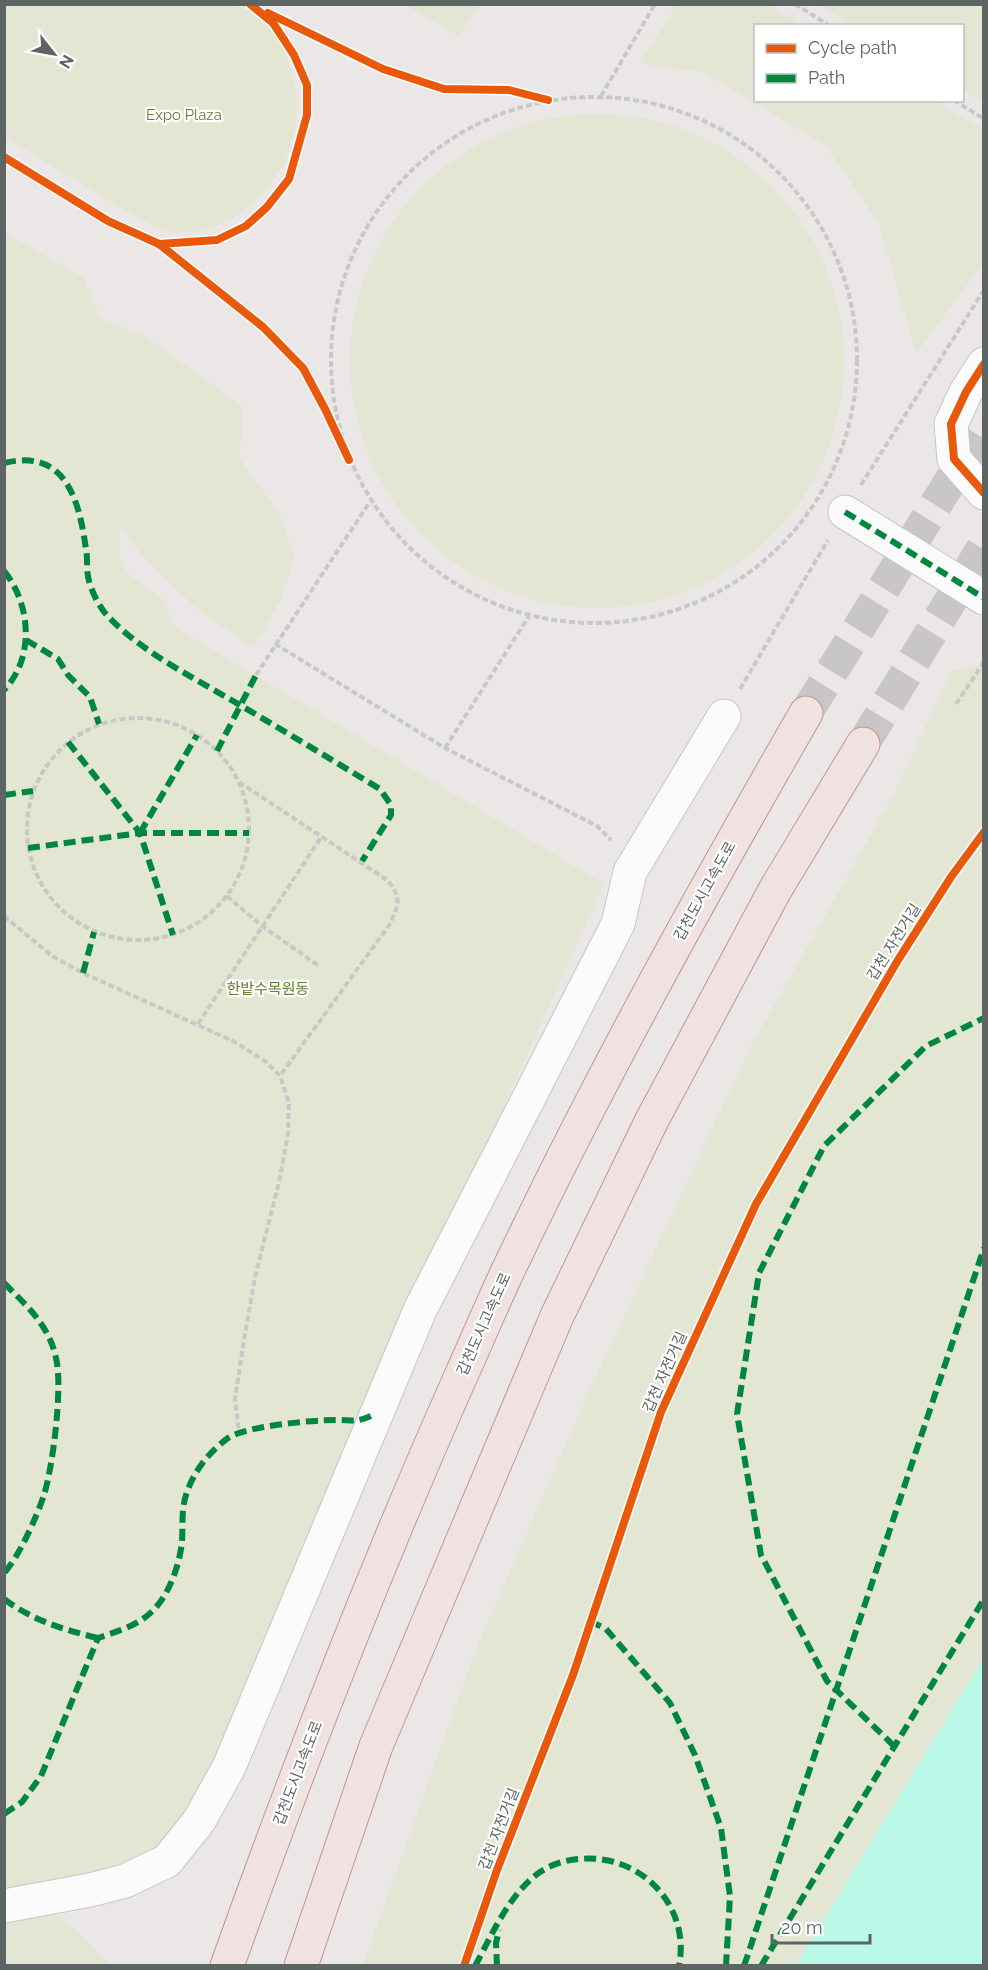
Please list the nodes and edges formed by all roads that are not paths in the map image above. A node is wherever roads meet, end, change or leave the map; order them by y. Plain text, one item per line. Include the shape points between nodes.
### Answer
1 (984, 364) edge
2 (984, 493) edge
3 (845, 512) road end
4 (984, 598) edge
5 (806, 713) tunnel mouth
6 (723, 716) road end
7 (863, 744) tunnel mouth
8 (4, 1906) edge
9 (227, 1965) edge
10 (301, 1965) edge

1 - 2 street via 951,424 954,459
3 - 4 street
5 - 9 highway, 갑천도시고속도로 via 611,1063 513,1260 412,1485 285,1803
6 - 8 street via 630,873 618,924 420,1310 229,1767 199,1821 167,1861 125,1881
7 - 10 highway via 775,890 663,1099 557,1316 376,1746

